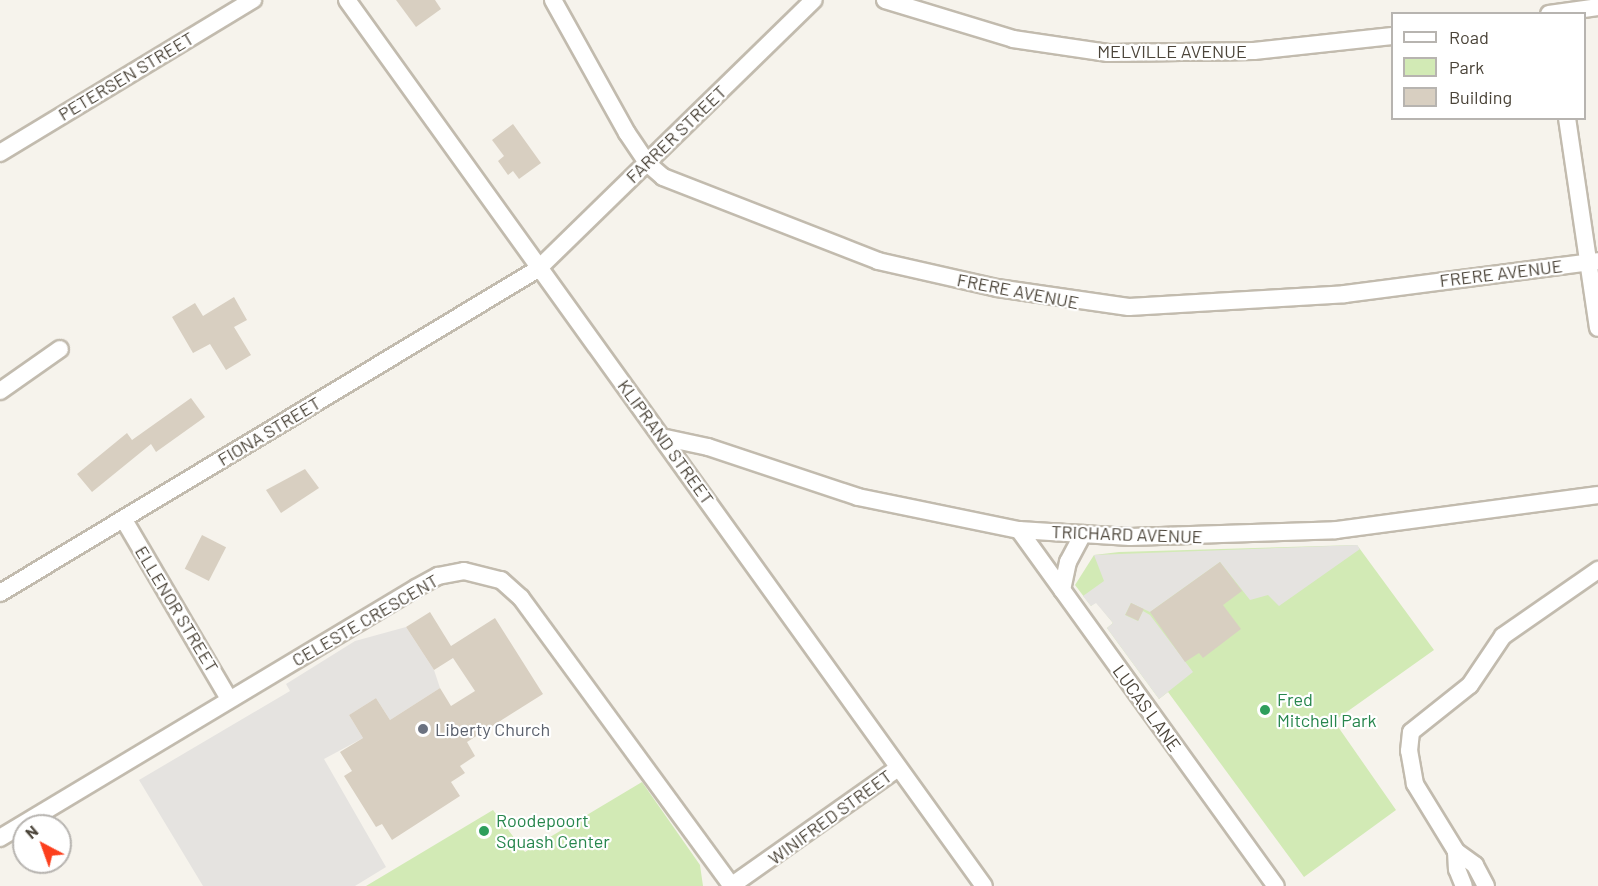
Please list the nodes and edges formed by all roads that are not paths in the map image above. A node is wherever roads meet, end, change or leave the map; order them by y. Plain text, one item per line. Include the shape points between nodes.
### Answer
1 (253, 0) edge
2 (347, 0) edge
3 (553, 0) edge
4 (814, 0) edge
5 (885, 0) edge
6 (1598, 7) edge
7 (1558, 12) edge
8 (1391, 36) edge
9 (1567, 120) edge
10 (0, 153) edge
11 (647, 163) junction
12 (1594, 261) edge
13 (538, 269) junction
14 (1598, 328) edge
15 (60, 350) dead end
16 (0, 391) edge
17 (666, 438) junction
18 (1598, 495) edge
19 (124, 520) junction
20 (1019, 530) junction
21 (1083, 534) junction
22 (1598, 570) edge
23 (1062, 590) junction
24 (0, 593) edge
25 (229, 699) junction
26 (898, 768) junction
27 (0, 838) edge
28 (1456, 851) junction
29 (732, 886) edge
30 (984, 886) edge
31 (1276, 886) edge
32 (1464, 886) edge
33 (1486, 886) edge

1 - 10 street, PETERSEN STREET
2 - 13 street, KLIPRAND STREET
3 - 11 street, FRERE AVENUE
4 - 11 street, FARRER STREET
5 - 8 street, MELVILLE AVENUE via 1004,37 1107,53 1254,51
6 - 7 street
9 - 12 street
11 - 12 street, FRERE AVENUE via 684,188 878,261 1086,304 1129,307 1301,298
11 - 13 street, FARRER STREET
12 - 14 street
13 - 17 street, KLIPRAND STREET
13 - 19 street, FIONA STREET
15 - 16 street
17 - 20 street, TRICHARD AVENUE via 708,447 858,497
17 - 26 street, KLIPRAND STREET
18 - 21 street, TRICHARD AVENUE via 1336,530 1180,538
19 - 24 street, FIONA STREET
19 - 25 street, ELLENOR STREET
20 - 21 street, TRICHARD AVENUE
20 - 23 street, LUCAS LANE
21 - 23 street via 1068,562
22 - 28 street via 1503,636 1470,685 1411,732 1409,750 1415,784
23 - 31 street, LUCAS LANE
25 - 27 street, CELESTE CRESCENT
25 - 29 street, CELESTE CRESCENT via 438,576 464,571 496,578 532,612
26 - 29 street, WINIFRED STREET
26 - 30 street, KLIPRAND STREET
28 - 32 street via 1457,869
28 - 33 street via 1475,865

